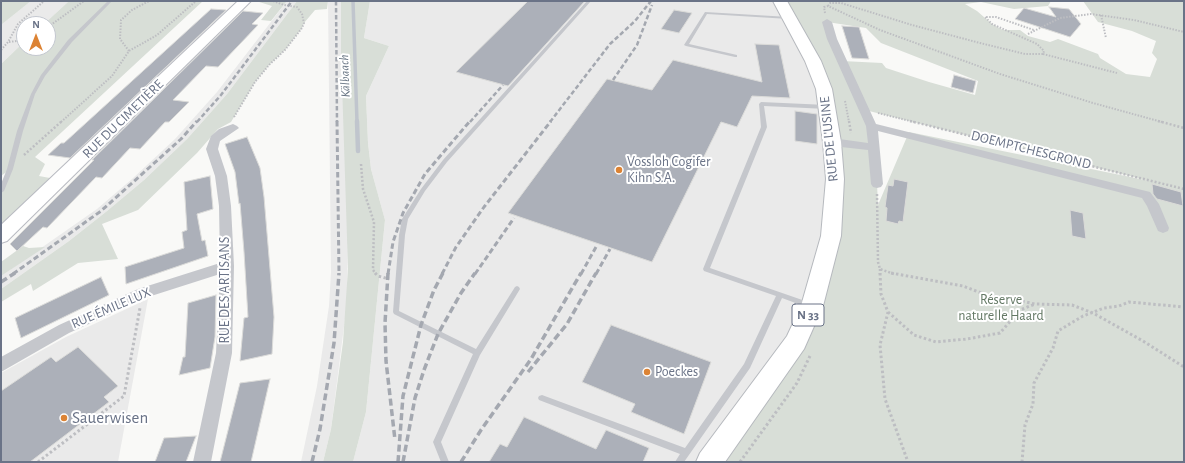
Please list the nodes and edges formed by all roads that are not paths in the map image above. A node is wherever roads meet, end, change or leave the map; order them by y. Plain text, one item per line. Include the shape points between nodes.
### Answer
1 (110, 1) edge
2 (245, 1) edge
3 (589, 1) edge
4 (784, 9) edge
5 (827, 22) road end
6 (735, 56) dead end
7 (827, 107) junction
8 (872, 126) junction
9 (233, 128) road end
10 (832, 142) junction
11 (874, 147) junction
12 (877, 184) road end
13 (1, 191) edge
14 (1163, 228) dead end
15 (1, 236) edge
16 (227, 266) junction
17 (517, 289) dead end
18 (780, 295) junction
19 (812, 306) junction
20 (477, 353) junction
21 (1, 365) edge
22 (542, 398) dead end
23 (686, 452) junction
24 (202, 462) edge
25 (444, 462) edge
26 (679, 462) edge
27 (709, 462) edge

1 - 13 lane via 70,41 43,76 33,94
2 - 15 main road, RUE DU CIMETIÈRE
3 - 20 lane via 445,162 405,219 396,312
4 - 6 lane via 706,13 686,45
4 - 7 main road, RUE DE L'USINE / N 33 via 813,61 824,89
5 - 8 street via 832,39
7 - 10 main road, RUE DE L'USINE / N 33
7 - 18 lane via 761,104 764,127 706,269
8 - 11 street
8 - 14 street, DOEMPTCHESGROND via 1146,195 1153,204
9 - 16 street, RUE DES ARTISANS via 215,139 212,149 221,176 225,206
10 - 11 street
10 - 19 main road, RUE DE L'USINE / N 33 via 835,179 831,236
11 - 12 street
16 - 21 street, RUE ÉMILE LUX via 143,294 64,329
16 - 24 street, RUE DES ARTISANS via 224,353
17 - 20 lane
18 - 19 lane
18 - 23 lane via 747,366
19 - 27 main road, RUE DE L'USINE / N 33 via 796,342
20 - 25 lane via 437,442
22 - 23 lane
23 - 26 lane

